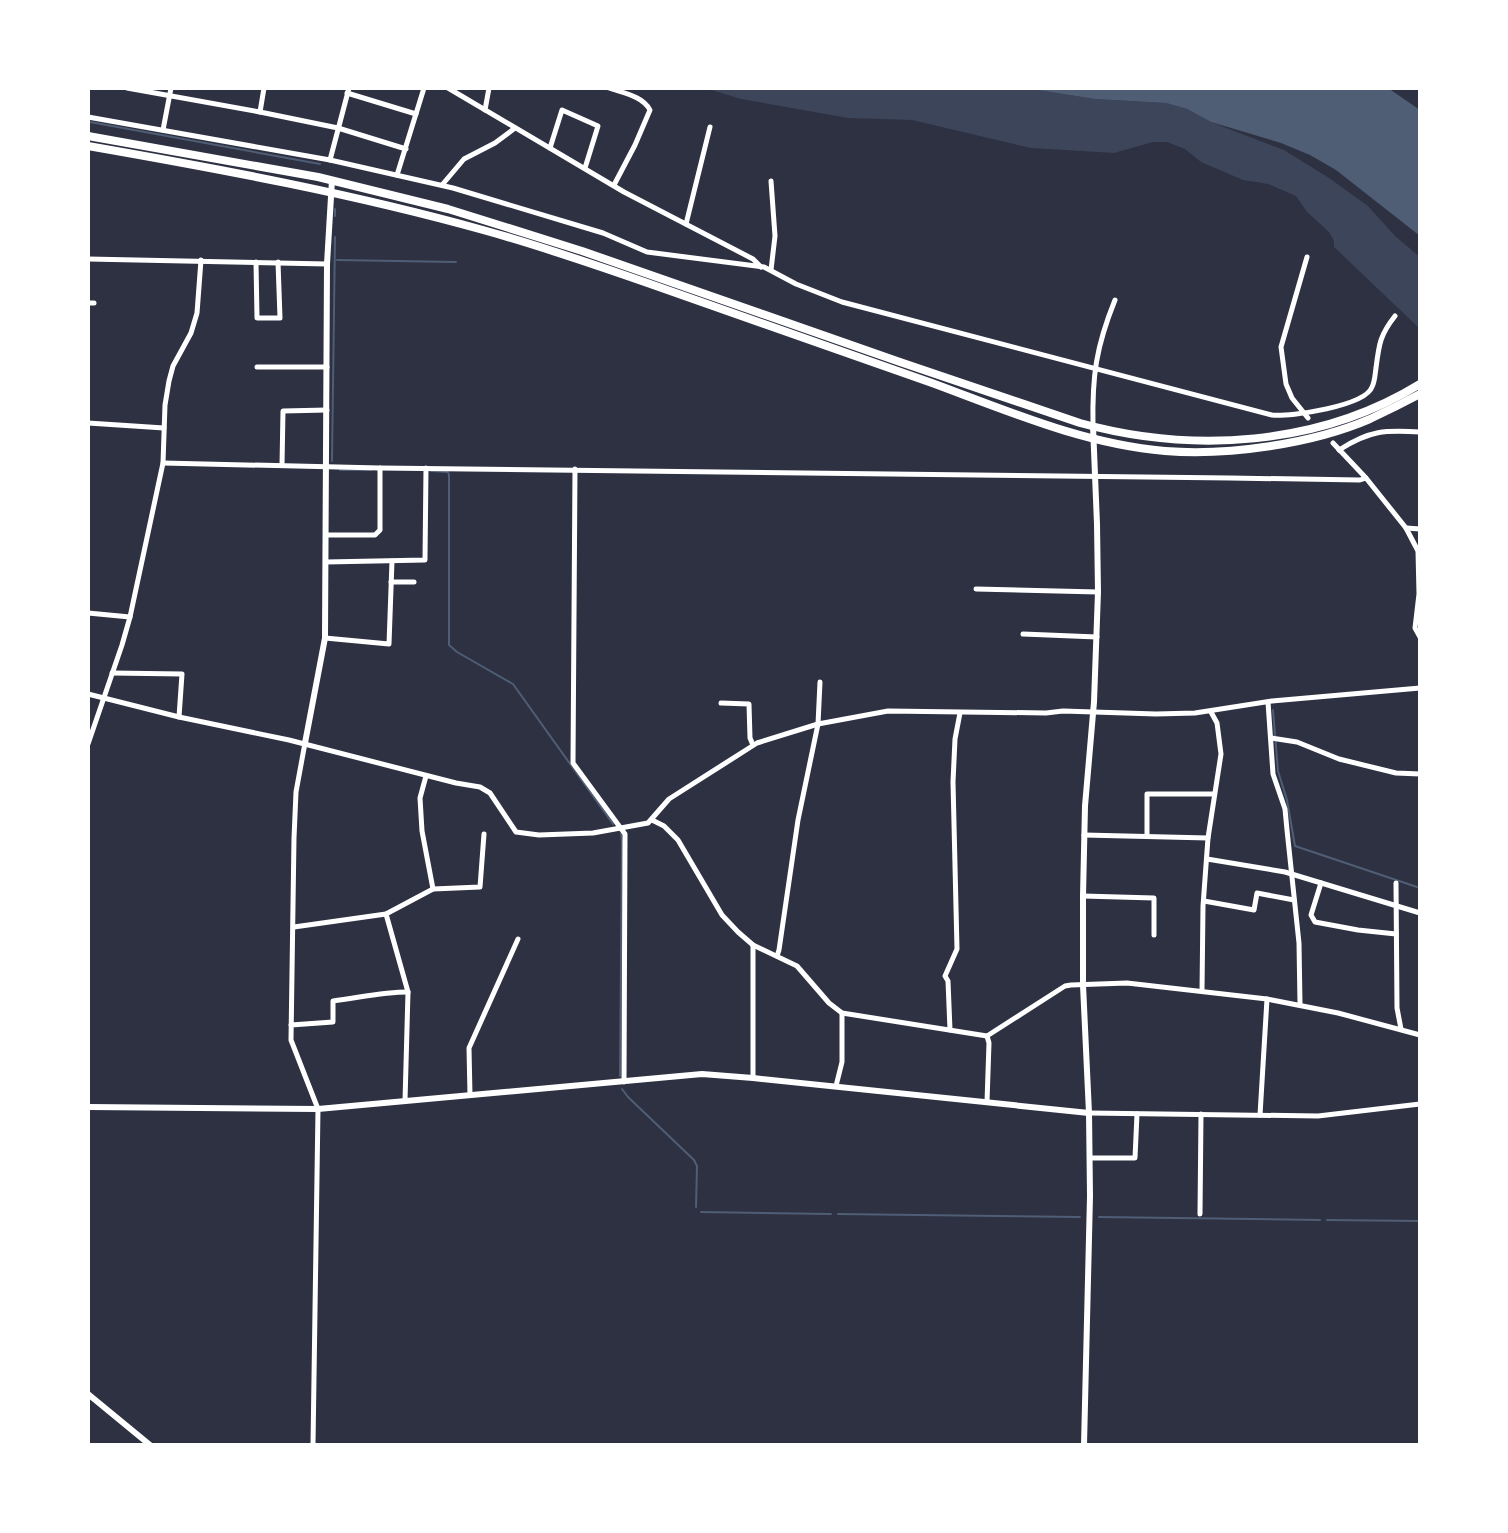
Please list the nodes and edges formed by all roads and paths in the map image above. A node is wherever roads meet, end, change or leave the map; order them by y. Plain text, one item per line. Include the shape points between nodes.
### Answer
1 (127, 88) edge
2 (171, 88) edge
3 (264, 88) edge
4 (424, 88) edge
5 (448, 88) edge
6 (489, 88) edge
7 (609, 88) edge
8 (457, 90) edge
9 (348, 91) edge
10 (170, 96) junction
11 (485, 110) junction
12 (260, 112) junction
13 (416, 114) junction
14 (88, 117) edge
15 (710, 127) dead end
16 (338, 128) junction
17 (515, 128) junction
18 (163, 130) junction
19 (88, 136) edge
20 (88, 146) edge
21 (550, 148) junction
22 (406, 149) junction
23 (330, 160) junction
24 (585, 168) junction
25 (397, 175) junction
26 (332, 180) junction
27 (771, 181) dead end
28 (442, 185) junction
29 (614, 185) junction
30 (331, 193) junction
31 (686, 224) junction
32 (1307, 257) dead end
33 (88, 259) edge
34 (201, 260) junction
35 (256, 262) junction
36 (278, 262) junction
37 (327, 264) junction
38 (761, 267) junction
39 (771, 270) junction
40 (1115, 300) dead end
41 (1395, 316) dead end
42 (257, 367) dead end
43 (327, 367) junction
44 (1094, 369) junction
45 (1420, 384) edge
46 (1420, 394) edge
47 (327, 410) junction
48 (1306, 415) junction
49 (88, 423) edge
50 (1093, 426) junction
51 (164, 428) junction
52 (1420, 432) edge
53 (1094, 440) junction
54 (1333, 443) dead end
55 (1339, 450) junction
56 (163, 463) junction
57 (282, 465) junction
58 (327, 466) junction
59 (380, 468) junction
60 (426, 468) junction
61 (575, 469) junction
62 (1095, 476) junction
63 (1366, 478) junction
64 (1406, 528) junction
65 (1420, 529) edge
66 (326, 535) junction
67 (392, 561) junction
68 (326, 562) junction
69 (391, 582) junction
70 (414, 582) dead end
71 (976, 589) dead end
72 (1098, 592) junction
73 (88, 613) edge
74 (130, 617) junction
75 (1023, 634) dead end
76 (1098, 637) junction
77 (1420, 637) edge
78 (325, 638) junction
79 (112, 673) junction
80 (820, 682) dead end
81 (1420, 688) edge
82 (88, 694) edge
83 (103, 697) junction
84 (1268, 702) junction
85 (721, 703) dead end
86 (1093, 712) junction
87 (1211, 712) junction
88 (960, 713) junction
89 (179, 717) junction
90 (818, 724) junction
91 (1271, 738) junction
92 (305, 743) junction
93 (88, 744) edge
94 (753, 745) junction
95 (1420, 774) edge
96 (426, 776) junction
97 (1214, 794) junction
98 (652, 820) junction
99 (621, 829) junction
100 (484, 834) dead end
101 (1084, 835) junction
102 (1147, 836) junction
103 (1208, 838) junction
104 (1207, 859) junction
105 (1292, 874) junction
106 (1321, 883) junction
107 (1396, 883) dead end
108 (433, 889) junction
109 (1083, 896) junction
110 (1294, 900) junction
111 (1204, 901) junction
112 (1396, 906) junction
113 (1420, 913) edge
114 (386, 914) junction
115 (294, 927) junction
116 (1396, 934) junction
117 (1154, 935) dead end
118 (518, 939) dead end
119 (753, 945) junction
120 (777, 956) junction
121 (1083, 985) junction
122 (1202, 991) junction
123 (408, 992) junction
124 (1267, 999) junction
125 (1300, 1004) junction
126 (842, 1013) junction
127 (291, 1025) junction
128 (950, 1030) junction
129 (1401, 1030) junction
130 (1420, 1035) edge
131 (987, 1036) junction
132 (753, 1078) junction
133 (624, 1082) junction
134 (836, 1086) junction
135 (470, 1095) junction
136 (405, 1101) junction
137 (987, 1103) junction
138 (1420, 1104) edge
139 (88, 1107) edge
140 (318, 1109) junction
141 (1089, 1113) junction
142 (1137, 1114) junction
143 (1201, 1114) junction
144 (1260, 1115) junction
145 (1090, 1158) junction
146 (1200, 1214) dead end
147 (88, 1394) edge
148 (150, 1445) edge
149 (313, 1445) edge
150 (1084, 1445) edge

1 - 10 street
2 - 10 street
3 - 12 street
4 - 13 street
5 - 8 street
6 - 11 street
7 - 29 street via 643,101 650,110
8 - 11 street
9 - 13 street
9 - 16 street
10 - 12 street
10 - 18 street
11 - 17 street
12 - 16 street
13 - 22 street
14 - 18 street
15 - 31 street
16 - 22 street
16 - 23 street
17 - 21 street
17 - 28 street via 464,159
18 - 23 street
19 - 26 highway
20 - 30 highway
21 - 24 street
21 - 24 street via 562,110 598,126
22 - 25 street
23 - 25 street
24 - 29 street
25 - 28 street
26 - 30 street
26 - 50 highway via 534,235
27 - 39 street
28 - 38 street via 603,233 647,252
29 - 31 street
30 - 37 street
30 - 53 highway via 579,259
31 - 38 street
32 - 48 street via 1281,347 1286,384
33 - 34 street
34 - 35 street
34 - 51 street via 197,313 173,366
35 - 36 street
35 - 36 street via 257,318 280,318
36 - 37 street
37 - 43 street
38 - 39 street
39 - 44 street via 842,302
40 - 44 street
41 - 48 street via 1384,329 1369,392
42 - 43 street
43 - 47 street
44 - 48 street via 1265,414
44 - 50 street
45 - 50 highway via 1347,418 1264,438 1145,437
46 - 53 highway via 1350,426 1266,446 1210,453
47 - 57 street via 283,411
47 - 58 street
49 - 51 street
50 - 53 street
51 - 56 street
52 - 55 street via 1378,431
53 - 62 street
54 - 55 street
55 - 63 street
56 - 57 street
56 - 74 street
57 - 58 street
58 - 59 street
58 - 66 street
59 - 60 street
59 - 66 street via 380,530 375,535
60 - 61 street
60 - 67 street via 425,560
61 - 62 street
61 - 99 street via 573,763
62 - 63 street
62 - 72 street
63 - 64 street
64 - 65 street
64 - 77 street via 1418,551 1415,628
66 - 68 street
67 - 68 street
67 - 69 street
68 - 78 street
69 - 70 street
69 - 78 street via 389,644
71 - 72 street
72 - 76 street
73 - 74 street
74 - 79 street
75 - 76 street
76 - 86 street
78 - 92 street
79 - 83 street
79 - 89 street via 182,674
80 - 90 street
81 - 84 street
82 - 83 street
83 - 89 street
83 - 93 street
84 - 87 street
84 - 91 street
85 - 94 street via 749,704
86 - 87 street
86 - 88 street
86 - 101 street
87 - 97 street via 1221,754
88 - 90 street via 888,711
88 - 128 street via 953,782 957,949 945,976
89 - 92 street
90 - 94 street
90 - 120 street
91 - 95 street via 1396,773
91 - 105 street
92 - 96 street
92 - 115 street via 296,792
94 - 98 street via 669,799
96 - 99 street via 485,789 516,832
96 - 108 street via 420,798 422,831
97 - 102 street via 1147,794
97 - 103 street
98 - 99 street
98 - 119 street via 678,840 722,915
99 - 133 street
100 - 108 street via 480,887
101 - 102 street
101 - 109 street
102 - 103 street
103 - 104 street
104 - 105 street
104 - 111 street
105 - 106 street
105 - 110 street
106 - 112 street
106 - 116 street via 1311,915 1315,922
107 - 112 street
108 - 114 street
109 - 117 street via 1154,898
109 - 121 street
110 - 111 street via 1257,893 1254,910
110 - 125 street
111 - 122 street
112 - 113 street
112 - 116 street
114 - 115 street
114 - 123 street
115 - 127 street
116 - 129 street
118 - 135 street via 469,1048
119 - 120 street
119 - 132 street
120 - 126 street via 797,966
121 - 122 street via 1127,983
121 - 131 street via 1065,986
121 - 141 street
122 - 124 street
123 - 127 street via 333,1001 333,1022
123 - 136 street
124 - 125 street
124 - 144 street
125 - 129 street
126 - 128 street
126 - 134 street via 842,1062
127 - 140 street via 291,1040
128 - 131 street
129 - 130 street
131 - 137 street
132 - 133 street via 702,1074
132 - 134 street
133 - 135 street
134 - 137 street
135 - 136 street
136 - 140 street
137 - 141 street
138 - 144 street via 1318,1116
139 - 140 street
140 - 149 street
141 - 142 street
141 - 145 street
142 - 143 street
142 - 145 street via 1135,1158
143 - 144 street
143 - 146 street
145 - 150 street
147 - 148 street

